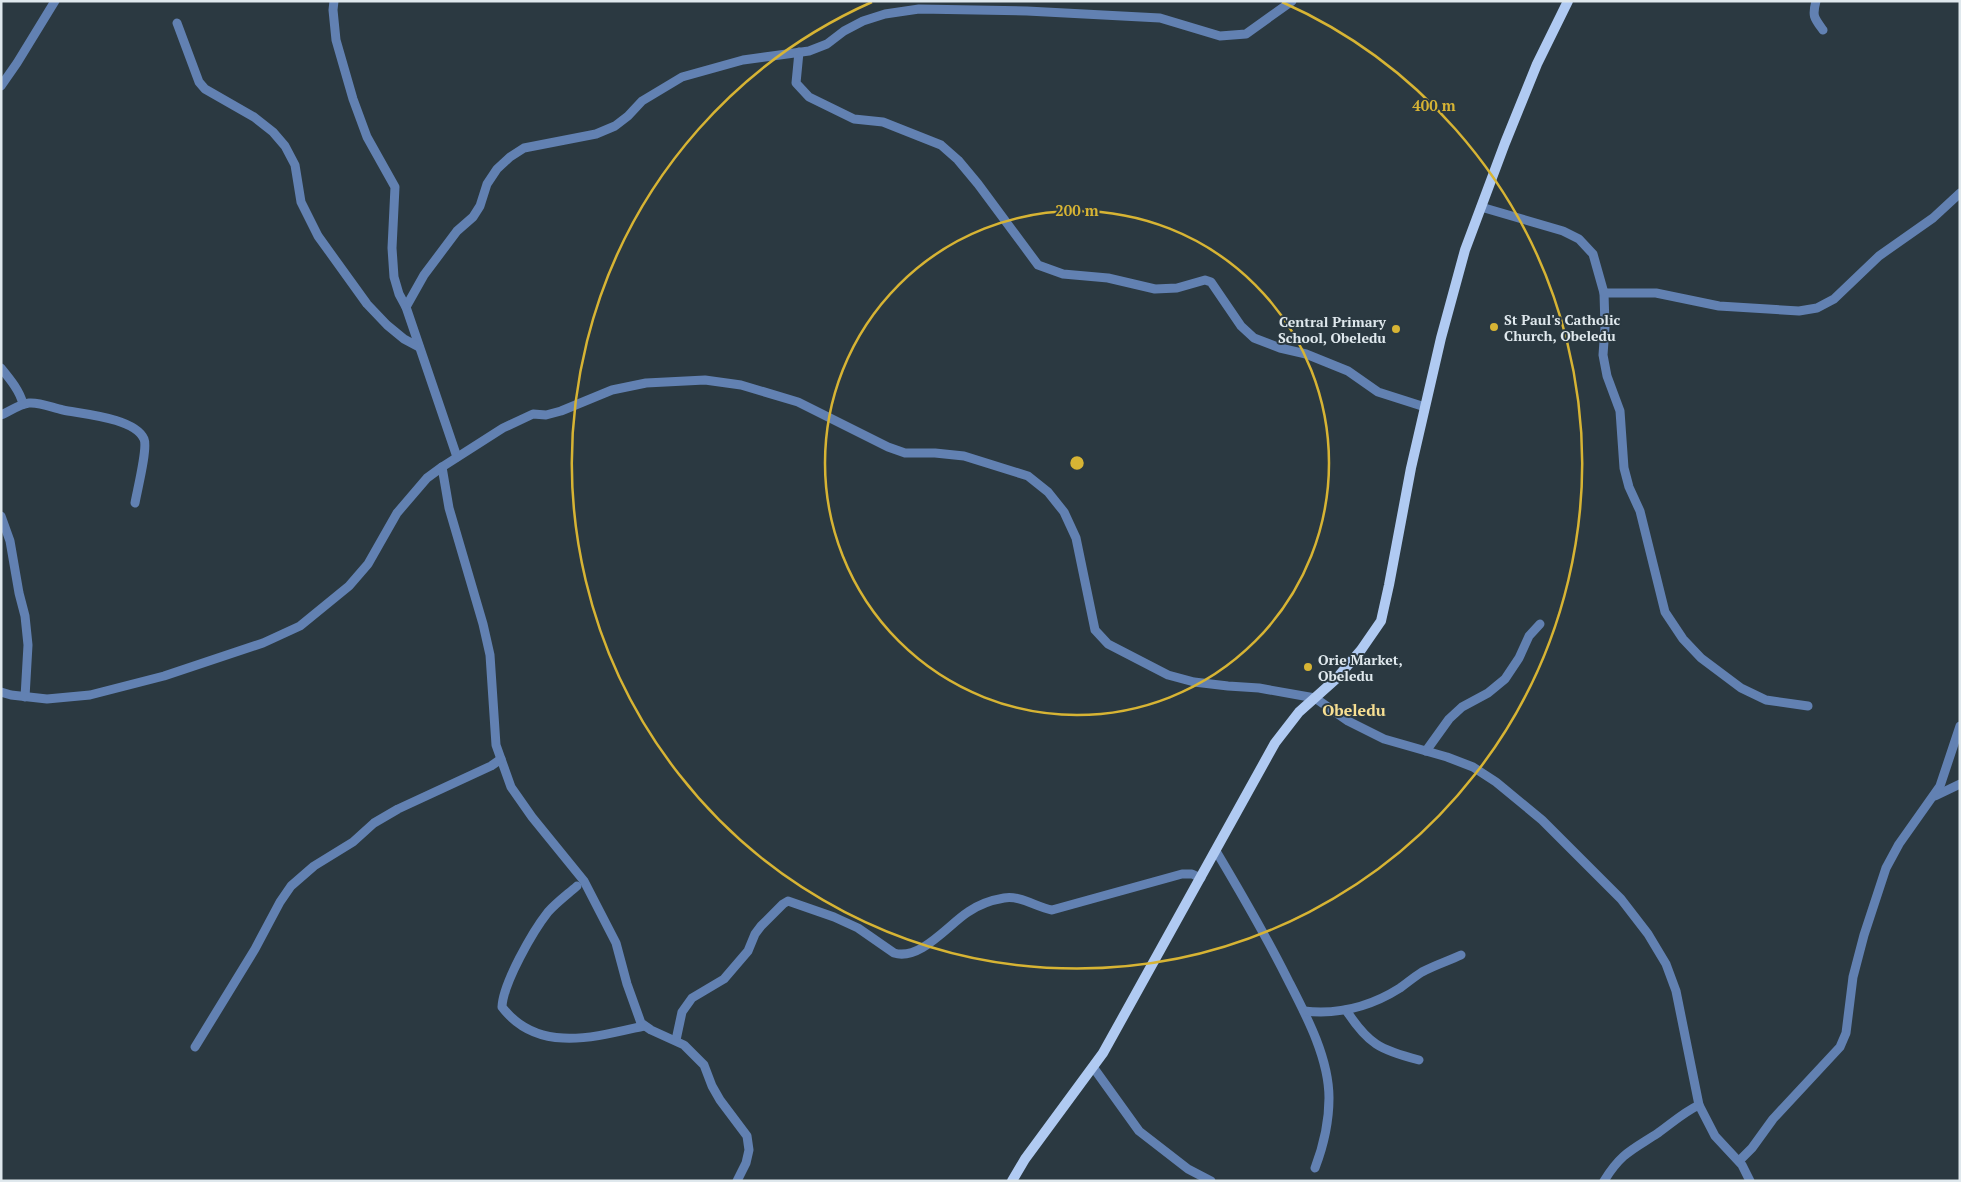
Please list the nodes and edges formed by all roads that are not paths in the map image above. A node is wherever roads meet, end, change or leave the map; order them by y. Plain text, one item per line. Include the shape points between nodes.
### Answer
1 (55, 1) edge
2 (334, 1) edge
3 (1292, 1) edge
4 (1568, 1) edge
5 (1816, 1) edge
6 (177, 23) dead end
7 (1823, 30) dead end
8 (799, 52) junction
9 (1, 86) edge
10 (1960, 193) edge
11 (1481, 207) junction
12 (1604, 293) junction
13 (406, 307) junction
14 (419, 347) junction
15 (1, 368) edge
16 (23, 404) junction
17 (1425, 407) junction
18 (1, 415) edge
19 (457, 457) junction
20 (442, 467) junction
21 (135, 503) dead end
22 (1, 516) edge
23 (1540, 624) dead end
24 (1, 692) edge
25 (26, 697) junction
26 (1315, 698) junction
27 (1808, 706) dead end
28 (1960, 726) edge
29 (1426, 751) junction
30 (501, 759) junction
31 (1960, 784) edge
32 (1935, 796) junction
33 (1216, 851) junction
34 (1201, 878) junction
35 (577, 886) dead end
36 (1462, 956) dead end
37 (1346, 1010) junction
38 (1304, 1011) junction
39 (644, 1026) junction
40 (676, 1040) junction
41 (195, 1048) dead end
42 (1419, 1060) dead end
43 (1093, 1067) junction
44 (1700, 1105) junction
45 (1739, 1161) junction
46 (1315, 1168) dead end
47 (737, 1181) edge
48 (1012, 1181) edge
49 (1211, 1181) edge
50 (1604, 1181) edge
51 (1750, 1181) edge

1 - 9 street
2 - 13 street via 336,40 353,99 367,137 395,187 394,277
3 - 8 street via 1246,34 1220,36 1160,18 919,9 863,21 827,44
4 - 11 main road via 1536,64
5 - 7 street via 1814,19
6 - 14 street via 199,82 205,89 254,117 285,146 295,165 301,202 318,236 386,326
8 - 13 street via 743,60 682,76 642,101 614,126 596,134 524,148 510,157 497,168 473,217 457,232 424,275
8 - 17 street via 796,83 809,97 854,119 883,122 941,145 978,184 1038,265 1062,274 1108,278 1155,289 1177,288 1205,280 1210,282 1241,326 1254,338 1348,370 1378,392
10 - 12 street via 1933,218 1879,256 1834,299 1817,308 1799,311 1719,306 1656,293
11 - 12 street via 1563,231 1579,239 1593,254
11 - 17 main road via 1463,259
12 - 27 street via 1606,327 1603,355 1620,411 1624,468 1640,510 1665,612 1683,639 1741,688 1766,700
13 - 14 street
14 - 19 street
15 - 16 street via 11,379
16 - 18 street
16 - 21 street via 35,403 107,417 140,433 145,441
17 - 26 main road via 1381,620 1361,650
19 - 20 street
19 - 26 street via 524,417 561,411 612,390 673,381 705,380 741,385 798,402 905,453 964,456 1028,476 1048,492 1064,512 1076,538 1095,630 1108,644 1168,675
20 - 25 street via 426,478 397,513 368,564 349,586 300,626 263,643 131,685 81,696
20 - 30 street via 449,508 490,655 496,745
22 - 25 street via 10,541 25,616 28,645
23 - 29 street via 1529,636 1505,679 1462,707
24 - 25 street
26 - 29 street via 1348,721 1384,738
26 - 33 main road via 1275,743
28 - 32 street
29 - 44 street via 1473,767 1496,782 1542,820 1621,899 1666,964 1676,991
30 - 39 street via 511,786 532,817 584,881 616,944 627,984
30 - 41 street via 374,823 291,886
31 - 32 street
32 - 45 street via 1899,844 1886,868 1853,978 1846,1033 1840,1046
33 - 34 main road
33 - 38 street
34 - 40 street via 1182,874 1052,910 1005,898 969,911 925,946 900,955 858,928 788,901 761,926 748,951 724,979 692,998 682,1012
34 - 43 main road
35 - 39 street via 549,911 536,929 508,985 502,1007 530,1030 552,1038 586,1037
36 - 37 street via 1428,969 1372,1003
37 - 38 street via 1328,1013
37 - 42 street via 1378,1047
38 - 46 street via 1315,1034 1329,1098 1321,1151
39 - 40 street
40 - 47 street via 704,1065 720,1100 747,1136 749,1150
43 - 48 main road
43 - 49 street via 1139,1131 1188,1169
44 - 45 street via 1715,1136
44 - 50 street via 1615,1162
45 - 51 street

